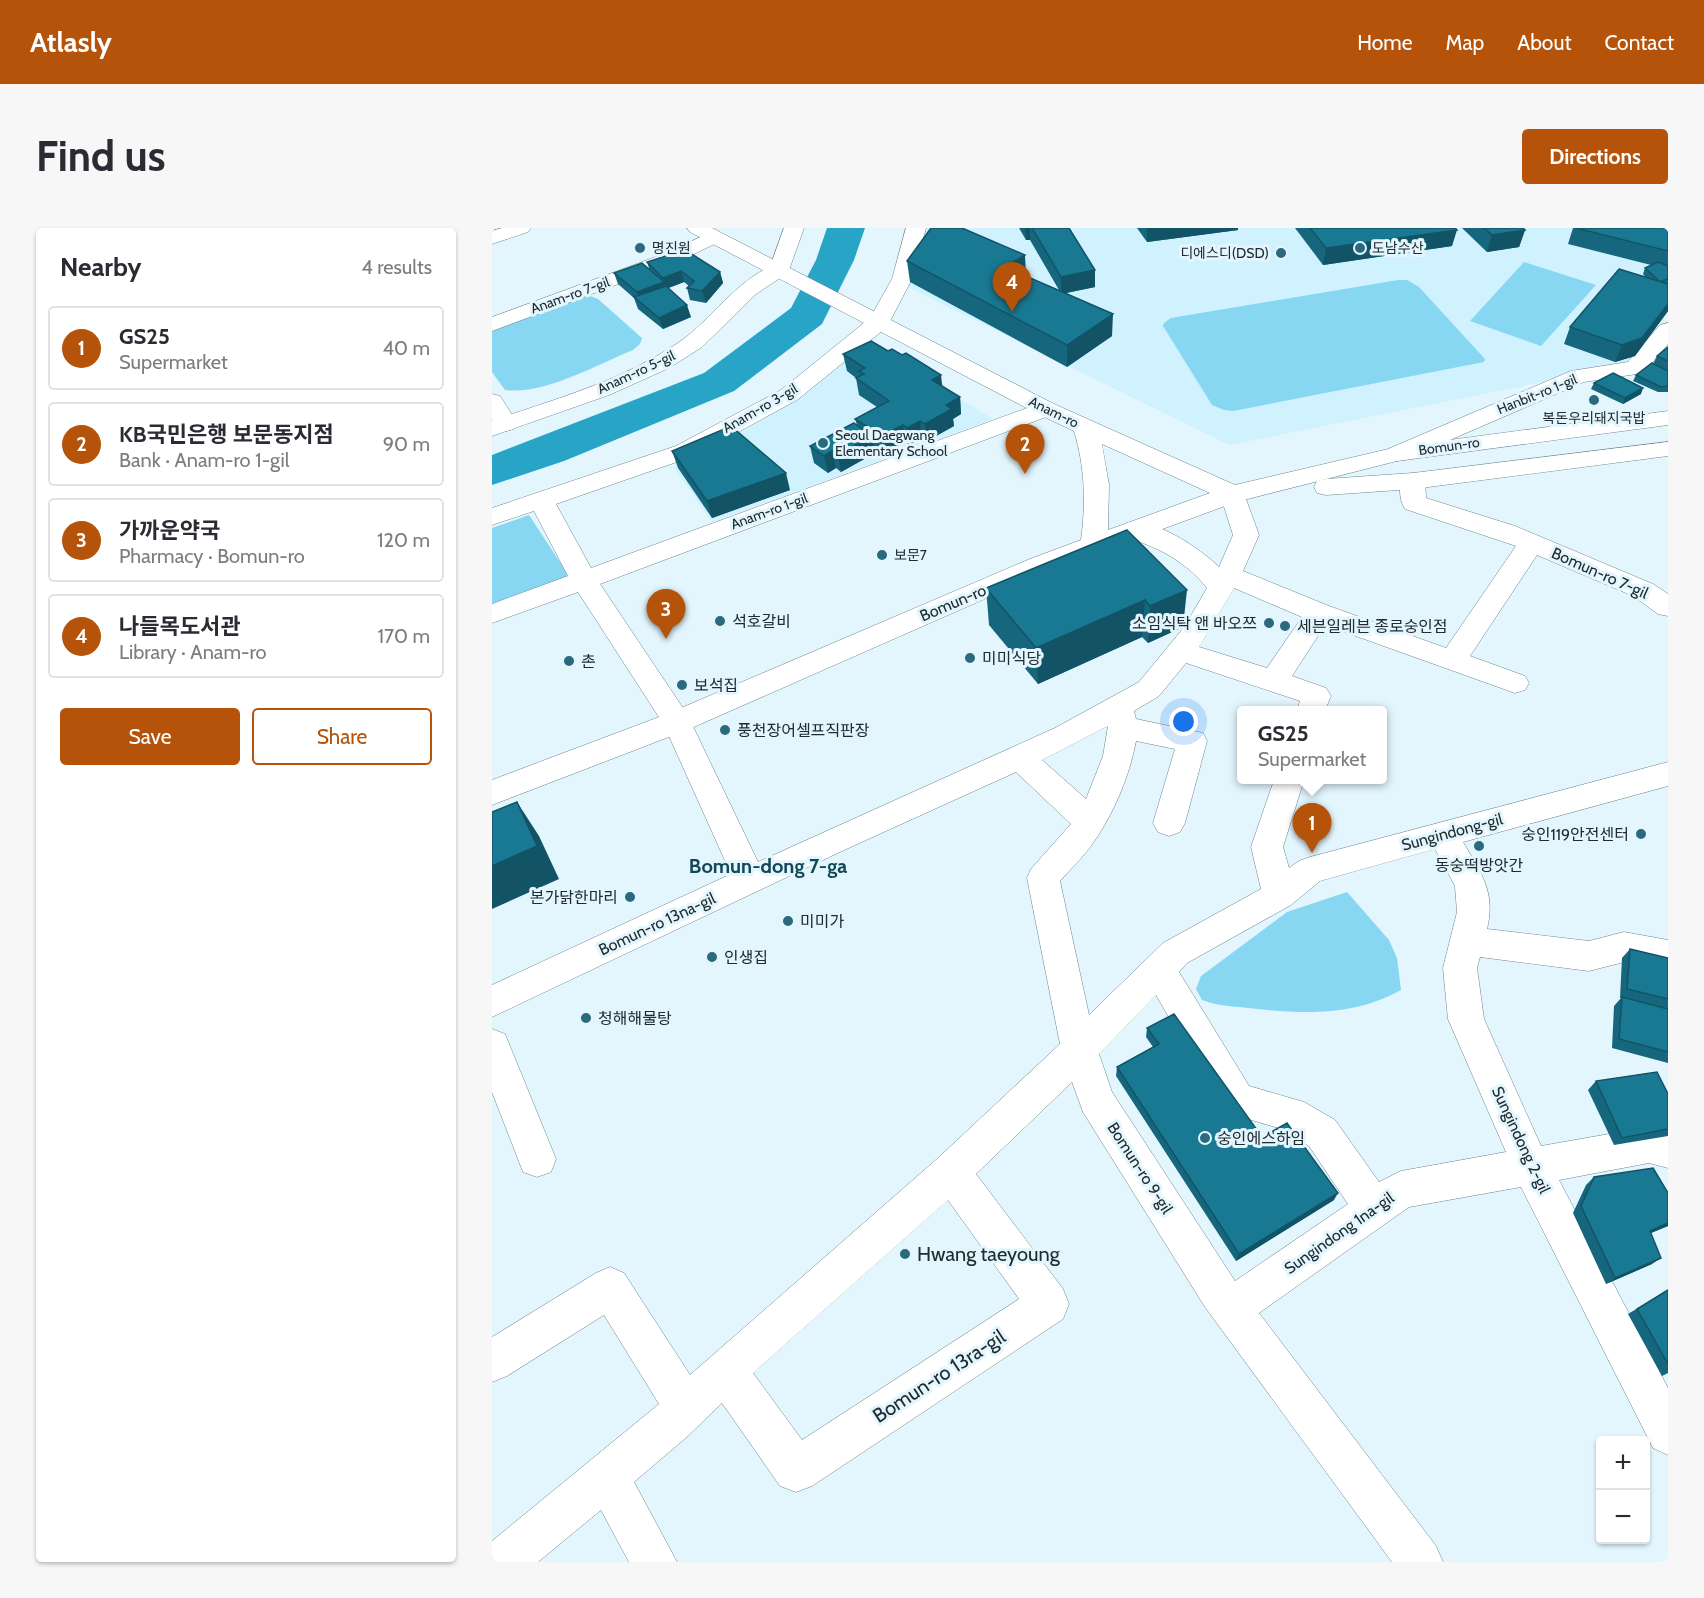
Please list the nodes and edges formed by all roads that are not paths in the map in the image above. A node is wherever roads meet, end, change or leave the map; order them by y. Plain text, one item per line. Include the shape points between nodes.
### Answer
1 (521, 228) edge
2 (794, 228) edge
3 (916, 228) edge
4 (705, 232) edge
5 (492, 238) edge
6 (779, 270) junction
7 (879, 322) junction
8 (492, 324) edge
9 (1668, 330) edge
10 (492, 401) edge
11 (1046, 408) junction
12 (1668, 418) edge
13 (499, 427) edge
14 (1085, 427) junction
15 (1668, 449) edge
16 (1396, 454) junction
17 (1413, 481) junction
18 (1233, 494) junction
19 (541, 500) junction
20 (492, 517) edge
21 (1136, 529) junction
22 (1532, 543) junction
23 (1094, 544) junction
24 (584, 580) junction
25 (1225, 581) junction
26 (1668, 607) edge
27 (1319, 613) junction
28 (492, 614) edge
29 (1180, 651) junction
30 (1453, 660) junction
31 (1274, 681) junction
32 (1515, 683) dead end
33 (1313, 706) edge
34 (1120, 717) junction
35 (677, 722) junction
36 (1020, 757) junction
37 (1668, 774) edge
38 (1288, 784) edge
39 (492, 793) edge
40 (1089, 821) junction
41 (1169, 823) dead end
42 (1443, 835) junction
43 (750, 880) junction
44 (1279, 895) junction
45 (1467, 941) junction
46 (1668, 955) edge
47 (1159, 969) junction
48 (492, 1002) edge
49 (492, 1045) edge
50 (1079, 1050) junction
51 (1668, 1150) edge
52 (537, 1158) dead end
53 (1532, 1166) junction
54 (951, 1172) junction
55 (1374, 1208) junction
56 (1231, 1308) junction
57 (492, 1361) edge
58 (725, 1370) junction
59 (686, 1408) junction
60 (1668, 1433) edge
61 (606, 1475) junction
62 (502, 1562) edge
63 (654, 1562) edge
64 (1420, 1562) edge

1 - 5 street
2 - 6 street
3 - 7 street via 902,279
4 - 6 street
4 - 8 street, Anam-ro 7-gil via 668,260
6 - 7 street, Anam-ro
6 - 13 street, Anam-ro 5-gil via 748,290 694,342 660,363 601,390
7 - 11 street, Anam-ro
7 - 19 street, Anam-ro 3-gil via 789,395 685,451
9 - 16 street, Hanbit-ro 1-gil via 1635,369 1579,376
10 - 13 street, Anam-ro 5-gil
11 - 14 street, Anam-ro
11 - 24 street, Anam-ro 1-gil
12 - 16 street, Bomun-ro
14 - 18 street, Anam-ro
14 - 23 street via 1098,479
15 - 17 street, Bomun-ro
16 - 18 street, Bomun-ro
17 - 18 street, Bomun-ro
17 - 22 street, Bomun-ro 7-gil via 1414,503
18 - 21 street, Bomun-ro
18 - 25 street, Bomun-ro 13na-gil via 1245,535
19 - 20 street, Anam-ro 3-gil
19 - 24 street
21 - 23 street, Bomun-ro
21 - 25 street via 1180,549
22 - 26 street, Bomun-ro 7-gil via 1642,590
22 - 30 street, Bomun-ro 7-gil
23 - 35 street, Bomun-ro
24 - 28 street, Anam-ro 1-gil
24 - 35 street
25 - 27 street
25 - 29 street, Bomun-ro 13na-gil
27 - 30 street
27 - 31 street
29 - 31 street
29 - 34 street, Bomun-ro 13na-gil
30 - 32 street
31 - 33 street via 1316,696
34 - 36 street, Bomun-ro 13na-gil
34 - 40 street, Bomun-ro 9-gil via 1118,756 1101,802
34 - 41 street via 1192,741
35 - 39 street, Bomun-ro
35 - 43 street
36 - 40 street
36 - 43 street, Bomun-ro 13na-gil
37 - 42 street, Sungindong-gil
38 - 44 street via 1267,847
40 - 50 street, Bomun-ro 9-gil via 1080,837 1043,878
42 - 44 street, Sungindong-gil via 1310,870
42 - 45 street, Sungindong 2-gil via 1471,885 1474,912
43 - 48 street, Bomun-ro 13na-gil
44 - 47 street, Sungindong-gil via 1176,953
45 - 46 street via 1589,956 1624,947
45 - 53 street, Sungindong 2-gil via 1460,968 1466,1019
47 - 50 street, Sungindong-gil
47 - 55 street via 1237,1100 1291,1114 1322,1132
49 - 52 street
50 - 54 street
50 - 56 street, Bomun-ro 9-gil via 1096,1100
51 - 53 street, Sungindong 1na-gil via 1649,1145
53 - 55 street, Sungindong 1na-gil via 1401,1190
53 - 60 street, Sungindong 2-gil
54 - 58 street
54 - 58 street, Bomun-ro 13ra-gil via 1048,1304 796,1470
55 - 56 street, Sungindong 1na-gil
56 - 64 street, Bomun-ro 9-gil
57 - 59 street via 610,1287
58 - 59 street
59 - 61 street
61 - 62 street
61 - 63 street

